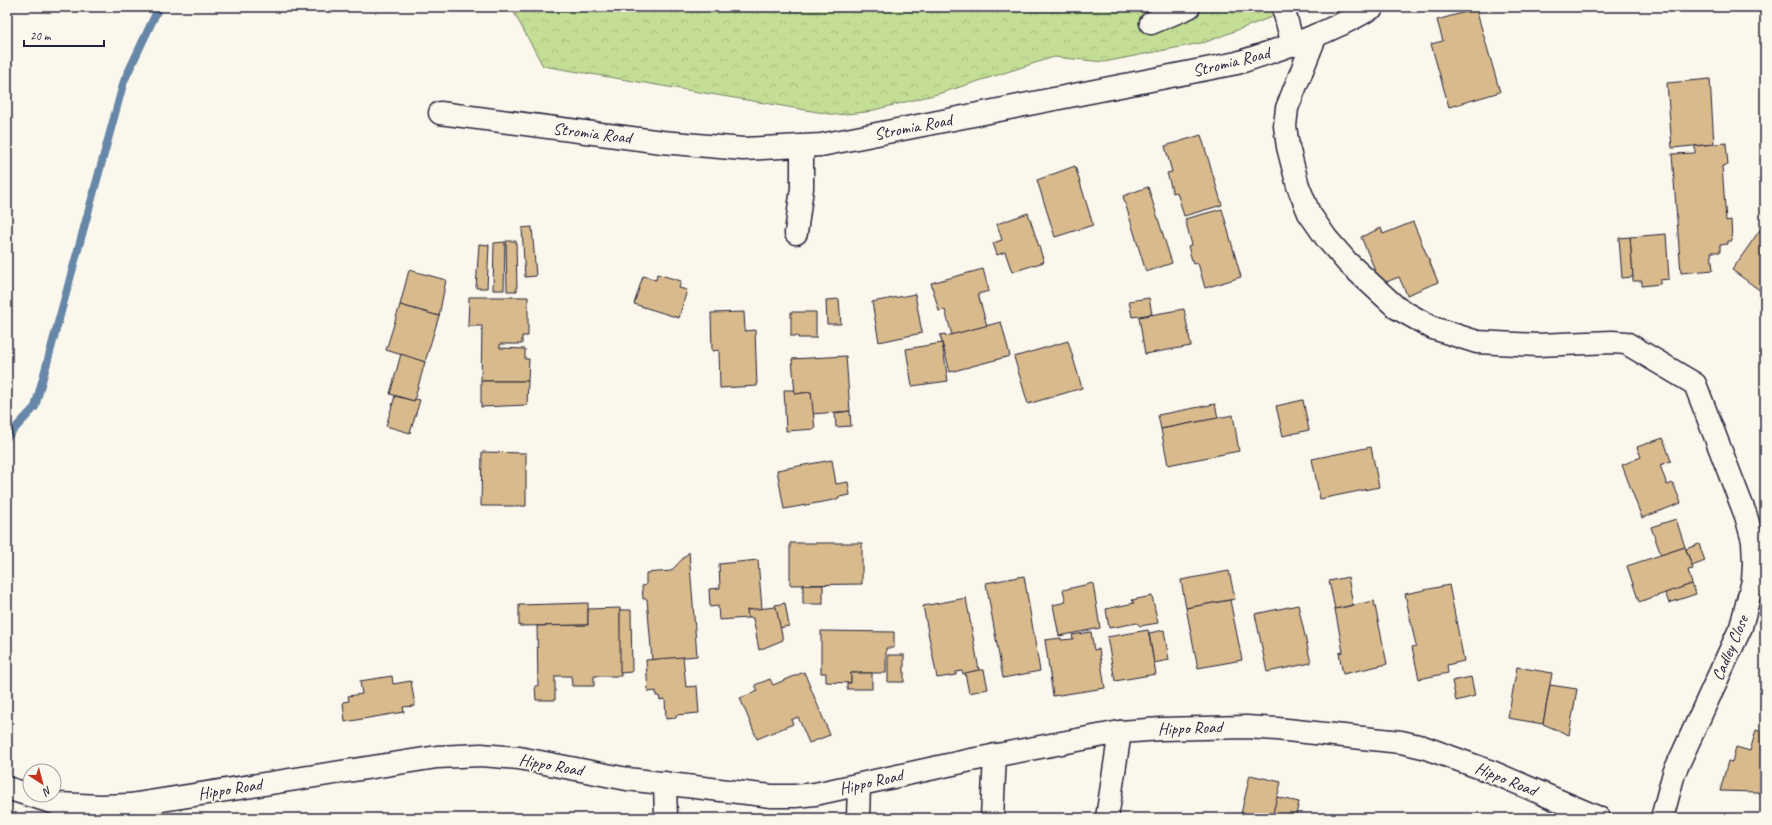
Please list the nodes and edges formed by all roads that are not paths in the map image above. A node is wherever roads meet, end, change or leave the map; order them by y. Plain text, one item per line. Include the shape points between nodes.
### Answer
1 (1189, 7) edge
2 (1283, 7) edge
3 (1373, 7) edge
4 (1151, 22) dead end
5 (1316, 35) junction
6 (1293, 45) junction
7 (440, 113) dead end
8 (802, 146) junction
9 (796, 233) dead end
10 (1120, 732) junction
11 (995, 755) junction
12 (664, 783) junction
13 (859, 785) junction
14 (7, 788) edge
15 (138, 811) edge
16 (666, 818) edge
17 (858, 818) edge
18 (992, 818) edge
19 (1106, 818) edge
20 (1599, 818) edge
21 (1662, 818) edge

1 - 4 street
2 - 6 street
3 - 5 street, Stromia Road
5 - 6 street, Stromia Road
5 - 21 street, Cadley Close via 1287,108 1285,126 1298,186 1310,213 1327,239 1347,262 1397,308 1433,328 1477,342 1537,345 1626,343 1695,384 1746,516 1753,541 1754,581 1741,627 1674,773
6 - 8 street, Stromia Road via 1236,63 821,145
7 - 8 street, Stromia Road via 662,142 743,149
8 - 9 street via 802,188
10 - 11 street, Hippo Road
10 - 19 street
10 - 20 street, Hippo Road via 1161,728 1277,728 1401,742 1492,772
11 - 13 street, Hippo Road
11 - 18 street
12 - 13 street, Hippo Road via 771,796 815,794
12 - 15 street, Hippo Road via 627,779 519,758 481,755 437,757
12 - 16 street
13 - 17 street
14 - 15 street, Hippo Road via 58,804

